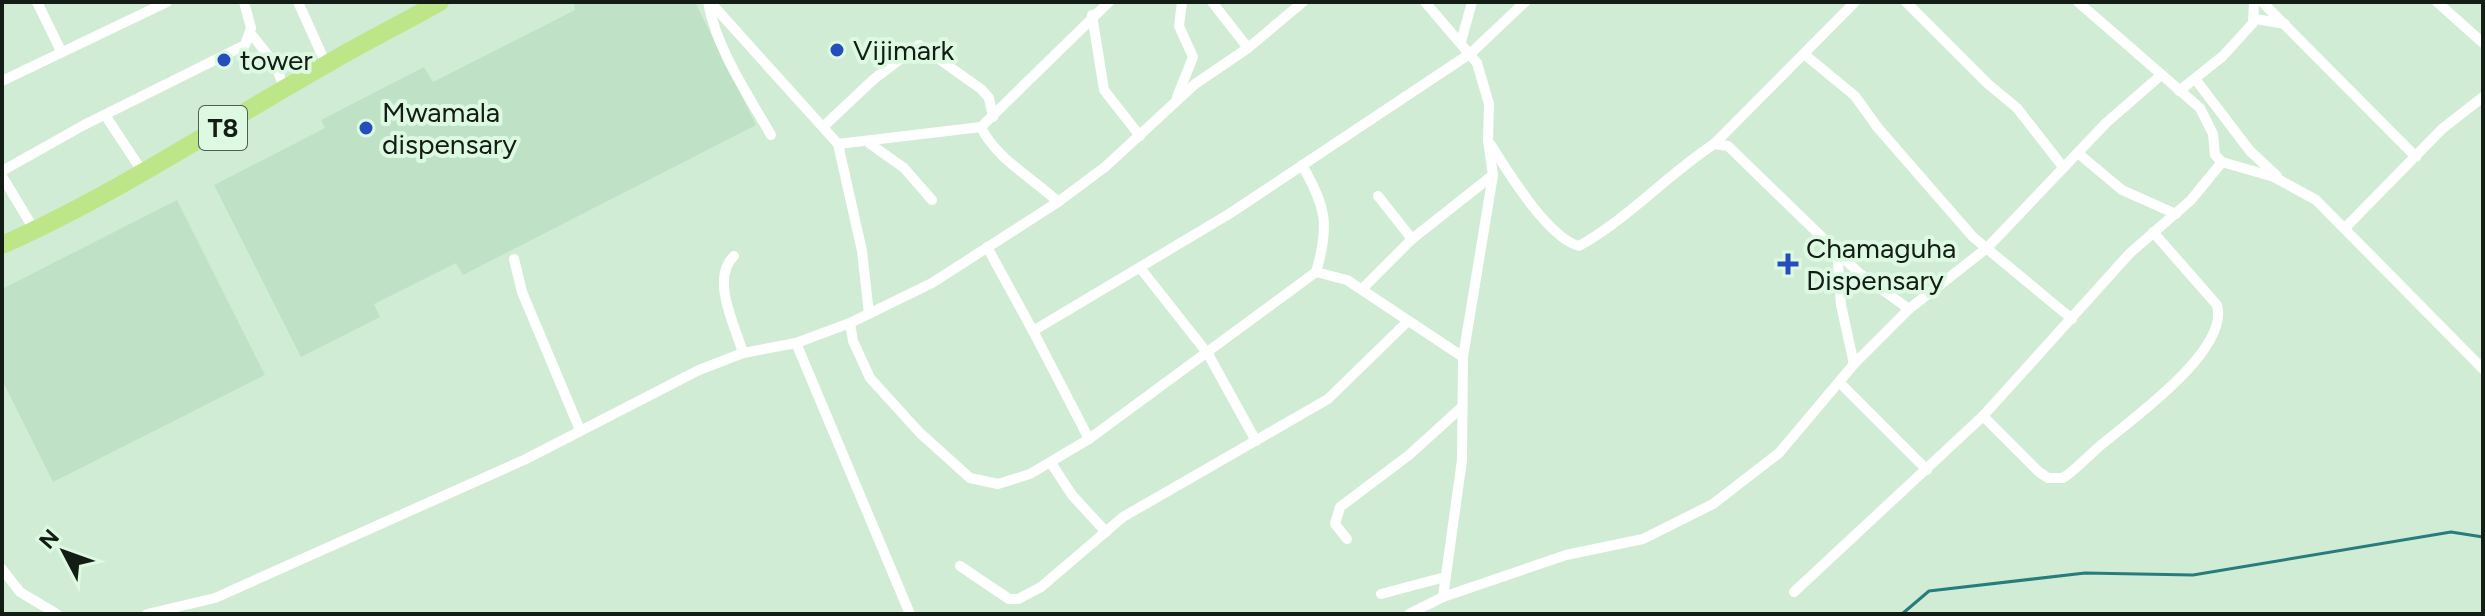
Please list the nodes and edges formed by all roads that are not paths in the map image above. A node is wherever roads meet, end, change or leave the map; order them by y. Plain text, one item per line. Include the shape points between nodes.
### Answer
1 (37, 2) edge
2 (167, 2) edge
3 (244, 2) edge
4 (298, 2) edge
5 (440, 2) edge
6 (709, 2) edge
7 (1109, 2) edge
8 (1182, 2) edge
9 (1212, 2) edge
10 (1303, 2) edge
11 (1425, 2) edge
12 (1472, 2) edge
13 (1525, 2) edge
14 (1855, 2) edge
15 (1906, 2) edge
16 (2078, 2) edge
17 (2254, 2) edge
18 (2262, 2) edge
19 (2437, 2) edge
20 (1092, 15) junction
21 (2256, 19) junction
22 (2285, 24) junction
23 (252, 35) junction
24 (1461, 42) junction
25 (2483, 43) edge
26 (1248, 48) junction
27 (61, 51) junction
28 (1471, 53) junction
29 (1804, 54) junction
30 (326, 64) junction
31 (2160, 76) junction
32 (2196, 80) junction
33 (2, 81) edge
34 (285, 90) junction
35 (2179, 91) junction
36 (2483, 97) edge
37 (1175, 102) junction
38 (105, 115) junction
39 (993, 117) junction
40 (824, 126) junction
41 (981, 127) junction
42 (771, 135) dead end
43 (1140, 136) junction
44 (1488, 140) junction
45 (869, 143) junction
46 (838, 144) junction
47 (1714, 144) junction
48 (2079, 154) junction
49 (2416, 157) junction
50 (2222, 162) junction
51 (1302, 165) junction
52 (2063, 167) junction
53 (142, 171) junction
54 (2, 174) edge
55 (1493, 175) junction
56 (2281, 180) junction
57 (1378, 196) dead end
58 (932, 200) dead end
59 (1058, 202) junction
60 (2176, 214) junction
61 (2346, 227) junction
62 (35, 231) junction
63 (2153, 232) junction
64 (1412, 239) junction
65 (2, 245) edge
66 (987, 247) junction
67 (1987, 248) junction
68 (1837, 250) junction
69 (734, 256) dead end
70 (514, 259) dead end
71 (1141, 269) junction
72 (1316, 272) junction
73 (1362, 289) junction
74 (1909, 309) junction
75 (869, 314) junction
76 (2072, 319) junction
77 (1407, 322) junction
78 (850, 323) junction
79 (1033, 331) junction
80 (796, 343) junction
81 (743, 353) junction
82 (1208, 354) junction
83 (1463, 357) junction
84 (1854, 364) junction
85 (2483, 369) edge
86 (1841, 384) junction
87 (1462, 407) junction
88 (1983, 416) junction
89 (580, 430) junction
90 (1089, 439) junction
91 (1256, 441) junction
92 (1051, 463) junction
93 (1927, 470) junction
94 (1106, 532) junction
95 (1347, 539) dead end
96 (960, 566) dead end
97 (2, 569) edge
98 (1445, 577) junction
99 (1794, 592) dead end
100 (1381, 594) dead end
101 (1443, 597) junction
102 (57, 614) edge
103 (147, 614) edge
104 (910, 614) edge
105 (1409, 614) edge

1 - 27 street
2 - 27 street
3 - 23 street
4 - 30 street
5 - 30 highway, T8
6 - 40 street
6 - 42 street via 712,23
7 - 20 street
8 - 37 street via 1179,26 1193,57
9 - 26 street
10 - 26 street
11 - 24 street
12 - 24 street
13 - 28 street
14 - 29 street
15 - 52 street via 2017,108
16 - 31 street
17 - 21 street
18 - 22 street
19 - 25 street
20 - 39 street
20 - 43 street via 1104,90
21 - 22 street
21 - 32 street
22 - 49 street
23 - 34 street via 275,64
23 - 38 street via 229,54
24 - 28 street
26 - 37 street
27 - 33 street
28 - 44 street via 1489,104
28 - 51 street
29 - 47 street
29 - 67 street via 1855,96
30 - 34 highway, T8
31 - 35 street
31 - 48 street
32 - 35 street
32 - 56 street via 2250,151
34 - 53 highway, T8
35 - 50 street via 2210,124 2215,155
36 - 49 street
37 - 43 street
38 - 53 street
38 - 54 street
39 - 40 street via 981,89 919,45
39 - 41 street
40 - 46 street
41 - 45 street
41 - 59 street via 1000,153
43 - 59 street
44 - 47 street via 1522,193 1565,239 1579,246
44 - 55 street
45 - 46 street
45 - 58 street via 904,168
46 - 75 street via 862,251
47 - 68 street via 1733,149
48 - 52 street
48 - 60 street via 2122,190
49 - 61 street
50 - 56 street
50 - 60 street
51 - 71 street
51 - 72 street via 1327,230
52 - 67 street
53 - 62 highway, T8
54 - 62 street
55 - 64 street
55 - 83 street
56 - 61 street via 2316,200
57 - 64 street
59 - 66 street
60 - 63 street
61 - 85 street
62 - 65 highway, T8
63 - 76 street
63 - 88 street via 2219,313 2217,326 2183,375 2063,478 2039,472
64 - 73 street
66 - 75 street via 932,283
66 - 79 street
67 - 74 street
67 - 76 street
68 - 74 street via 1873,285
68 - 84 street via 1841,305
69 - 81 street via 722,277
70 - 89 street via 522,292
71 - 79 street
71 - 82 street
72 - 73 street via 1339,276
72 - 82 street
73 - 77 street
74 - 84 street
75 - 78 street
76 - 88 street
77 - 83 street
77 - 91 street via 1328,399
78 - 80 street
78 - 92 street via 870,378 970,478 998,484
79 - 90 street
80 - 81 street
80 - 104 street
81 - 89 street
82 - 90 street
82 - 91 street
83 - 87 street
84 - 86 street
86 - 93 street
86 - 101 street via 1779,453 1713,504 1643,539 1587,549
87 - 95 street via 1340,507 1335,524
87 - 98 street via 1462,460
88 - 93 street
89 - 103 street via 228,593
90 - 92 street
91 - 94 street via 1123,517
92 - 94 street
93 - 99 street
94 - 96 street via 1053,578 1018,599 1001,595
97 - 102 street via 20,592
98 - 100 street
98 - 101 street
101 - 105 street

